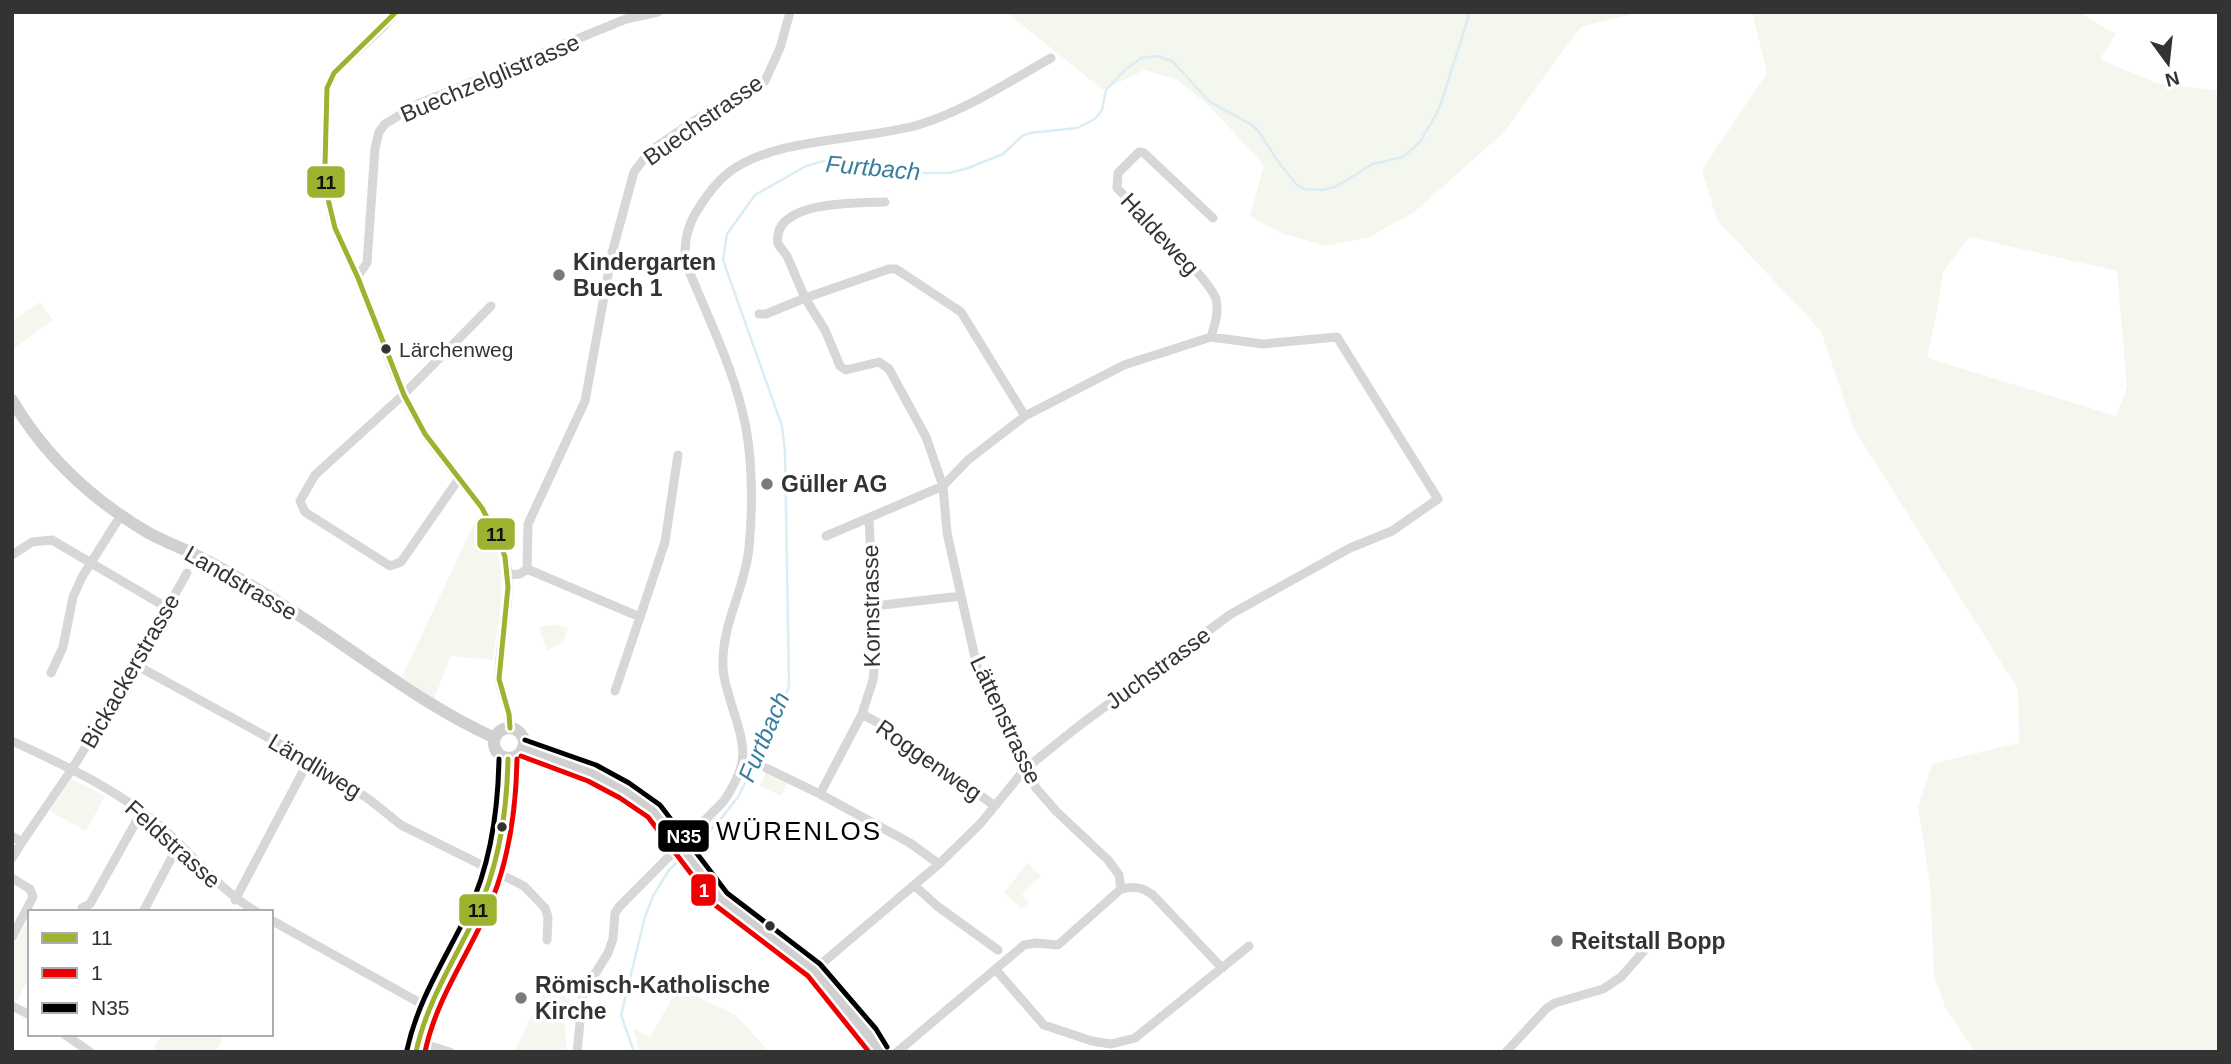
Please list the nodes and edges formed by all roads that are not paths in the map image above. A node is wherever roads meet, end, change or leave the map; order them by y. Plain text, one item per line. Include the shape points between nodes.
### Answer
1 (396, 12) edge
2 (658, 12) edge
3 (790, 12) edge
4 (1051, 58) dead end
5 (885, 202) dead end
6 (1213, 218) dead end
7 (357, 277) junction
8 (805, 298) junction
9 (491, 306) dead end
10 (758, 314) dead end
11 (1212, 337) junction
12 (402, 396) junction
13 (12, 400) edge
14 (1025, 416) junction
15 (678, 455) dead end
16 (458, 480) junction
17 (943, 486) junction
18 (121, 515) junction
19 (869, 519) junction
20 (826, 536) dead end
21 (12, 555) edge
22 (92, 561) junction
23 (527, 569) junction
24 (187, 573) dead end
25 (507, 575) junction
26 (961, 596) junction
27 (874, 606) junction
28 (166, 607) junction
29 (640, 617) junction
30 (134, 664) junction
31 (51, 673) dead end
32 (615, 691) dead end
33 (862, 715) junction
34 (510, 728) junction
35 (495, 738) junction
36 (12, 741) edge
37 (523, 748) junction
38 (508, 759) junction
39 (309, 760) junction
40 (766, 768) dead end
41 (72, 769) junction
42 (1025, 769) junction
43 (820, 794) junction
44 (995, 806) junction
45 (142, 811) junction
46 (12, 836) edge
47 (22, 842) junction
48 (181, 846) junction
49 (682, 850) junction
50 (12, 858) edge
51 (939, 864) junction
52 (494, 870) junction
53 (12, 878) edge
54 (914, 885) junction
55 (1121, 889) junction
56 (235, 900) junction
57 (82, 908) dead end
58 (144, 910) edge
59 (253, 910) edge
60 (273, 921) edge
61 (12, 937) edge
62 (547, 940) dead end
63 (1650, 944) dead end
64 (1249, 946) dead end
65 (998, 950) dead end
66 (1222, 968) junction
67 (996, 970) junction
68 (814, 971) junction
69 (429, 1008) junction
70 (75, 1037) edge
71 (416, 1047) edge
72 (90, 1052) edge
73 (450, 1052) edge
74 (577, 1052) edge
75 (880, 1052) edge
76 (897, 1052) edge
77 (1506, 1052) edge

1 - 7 street via 334,73 327,88 330,209
2 - 7 street, Buechzelglistrasse via 626,19 418,104 384,124 375,148 367,263
3 - 23 street, Buechstrasse via 765,80 650,151 634,172 612,253 585,401 528,524
4 - 49 street via 956,111 918,125 764,154 728,173 688,225 687,266 734,382 745,423 750,524 747,560 729,619 723,667 743,745 742,768 723,802
5 - 8 street via 810,207 787,221 778,244
6 - 11 street, Haldeweg via 1144,153 1139,152 1118,173 1117,188 1215,295
7 - 12 street
8 - 10 street
8 - 14 street via 896,269 961,312
8 - 17 street, Lättenstrasse via 840,366 846,370 878,362 889,369 926,437
9 - 12 street
11 - 14 street via 1124,365
11 - 42 street, Juchstrasse via 1277,344 1337,337 1438,499 1392,531 1350,548 1231,614
12 - 16 street
12 - 16 street via 314,475 300,501 305,512 390,566 401,562
13 - 18 main road, Landstrasse via 47,452
14 - 17 street via 968,460
15 - 29 street via 665,542
16 - 25 street via 493,527
17 - 19 street
17 - 26 street, Lättenstrasse via 947,533
18 - 22 street
18 - 35 main road, Landstrasse via 271,598 459,722
19 - 20 street
19 - 27 street, Kornstrasse
21 - 22 street via 32,542 52,540
22 - 28 street
22 - 31 street via 74,597 63,647
23 - 25 street
23 - 29 street
24 - 28 street, Bickackerstrasse
25 - 34 street via 498,670 511,712
26 - 27 street
26 - 42 street, Lättenstrasse via 978,671
27 - 33 street, Kornstrasse via 873,680
28 - 30 street, Bickackerstrasse
29 - 32 street
30 - 39 street, Ländliweg
30 - 41 street, Bickackerstrasse
33 - 43 street, Kornstrasse
33 - 44 street, Roggenweg via 882,724
34 - 35 main road
34 - 37 main road via 523,737
35 - 38 main road via 496,751
36 - 41 street, Feldstrasse
37 - 38 main road
37 - 49 main road via 593,775 643,802
38 - 52 street via 504,821
39 - 52 street, Ländliweg via 395,821
39 - 56 street
40 - 43 street
41 - 45 street, Feldstrasse
41 - 47 street, Bickackerstrasse
42 - 44 street, Juchstrasse
42 - 55 street, Lättenstrasse via 1045,799 1108,860 1119,875
43 - 51 street
44 - 51 street, Juchstrasse
45 - 48 street, Feldstrasse
45 - 57 street via 90,904
46 - 47 street
47 - 50 street, Bickackerstrasse
48 - 56 street, Feldstrasse
48 - 58 street
49 - 68 main road via 721,899
49 - 74 street via 615,913 608,953 583,993
51 - 54 street, Juchstrasse
52 - 62 street, Ländliweg via 524,886 545,908
52 - 69 street
53 - 61 street via 30,889 33,897
54 - 65 street
54 - 68 street, Juchstrasse
55 - 66 street via 1144,888 1153,895
55 - 67 street via 1063,942 1024,945
56 - 59 street, Feldstrasse
60 - 69 street
63 - 77 street via 1621,977 1603,989 1547,1008
64 - 66 street
66 - 67 street via 1135,1038 1111,1044 1044,1026
67 - 76 street
68 - 75 main road
69 - 71 street
70 - 72 street
71 - 73 street

